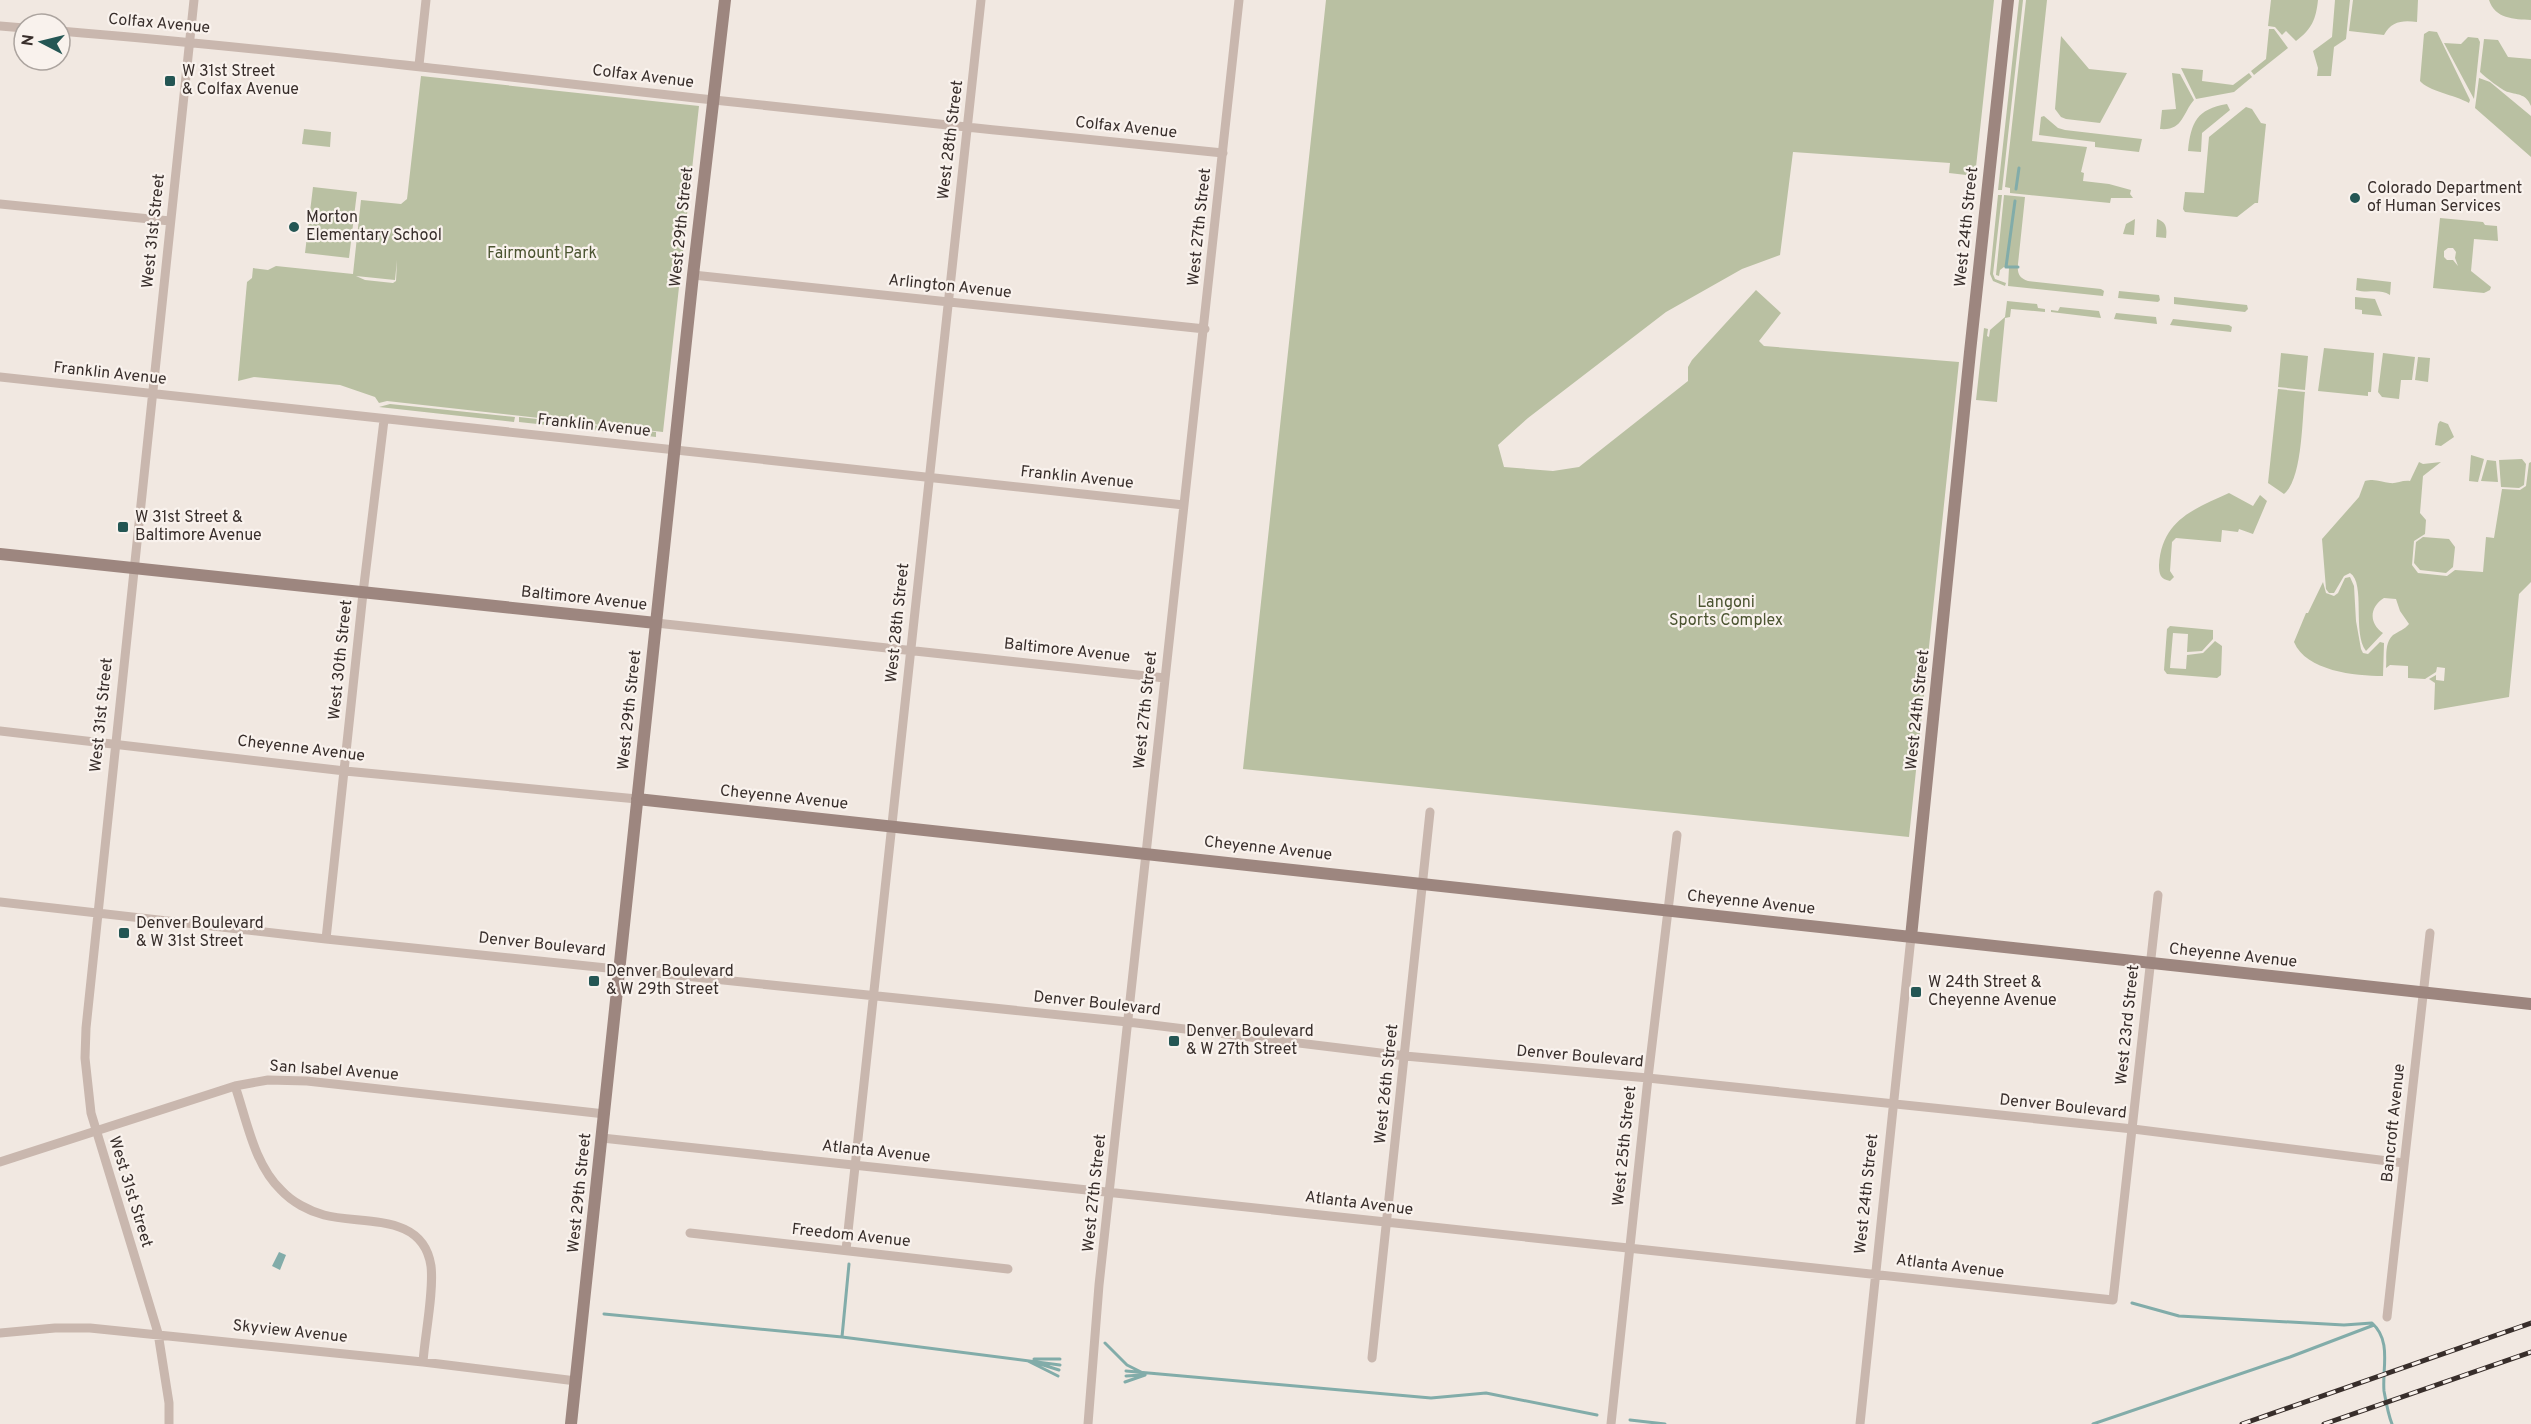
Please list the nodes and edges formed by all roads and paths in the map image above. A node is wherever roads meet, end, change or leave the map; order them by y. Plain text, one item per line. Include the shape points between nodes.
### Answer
1 (194, 0) edge
2 (426, 0) edge
3 (725, 0) edge
4 (981, 0) edge
5 (1239, 0) edge
6 (2008, 0) edge
7 (72, 31) edge
8 (190, 41) junction
9 (419, 65) junction
10 (712, 100) junction
11 (968, 128) junction
12 (1222, 153) junction
13 (0, 204) edge
14 (170, 221) junction
15 (693, 274) junction
16 (948, 302) junction
17 (1204, 329) junction
18 (0, 377) edge
19 (151, 393) junction
20 (384, 420) junction
21 (675, 450) junction
22 (929, 476) junction
23 (1184, 505) junction
24 (0, 554) edge
25 (133, 567) junction
26 (363, 593) junction
27 (656, 623) junction
28 (910, 650) junction
29 (1165, 678) junction
30 (0, 731) edge
31 (114, 743) junction
32 (345, 771) junction
33 (637, 799) junction
34 (1430, 812) dead end
35 (892, 826) junction
36 (1677, 835) dead end
37 (1146, 852) junction
38 (1423, 884) junction
39 (2158, 895) dead end
40 (0, 902) edge
41 (1669, 910) junction
42 (97, 912) junction
43 (2430, 933) dead end
44 (1911, 937) junction
45 (326, 939) junction
46 (2149, 964) junction
47 (620, 968) junction
48 (2424, 993) junction
49 (874, 995) junction
50 (2531, 1004) edge
51 (1128, 1022) junction
52 (1405, 1056) junction
53 (1648, 1078) junction
54 (235, 1086) junction
55 (1894, 1105) junction
56 (604, 1114) junction
57 (2133, 1129) junction
58 (95, 1132) junction
59 (602, 1138) junction
60 (0, 1162) edge
61 (2404, 1163) junction
62 (855, 1165) junction
63 (1110, 1191) junction
64 (1386, 1221) junction
65 (690, 1233) dead end
66 (1629, 1249) junction
67 (846, 1250) junction
68 (1008, 1269) dead end
69 (1875, 1273) junction
70 (2113, 1300) joint
71 (2387, 1317) dead end
72 (0, 1333) edge
73 (158, 1333) junction
74 (1372, 1358) dead end
75 (423, 1362) junction
76 (576, 1381) junction
77 (169, 1424) edge
78 (571, 1424) edge
79 (1088, 1424) edge
80 (1611, 1424) edge
81 (1860, 1424) edge

1 - 8 street, West 31st Street
2 - 9 street
3 - 10 street, West 29th Street
4 - 11 street, West 28th Street
5 - 12 street, West 27th Street
6 - 44 street, West 24th Street
7 - 8 street, Colfax Avenue
8 - 9 street, Colfax Avenue
8 - 14 street, West 31st Street
9 - 10 street, Colfax Avenue
10 - 11 street, Colfax Avenue
10 - 15 street, West 29th Street
11 - 12 street, Colfax Avenue
11 - 16 street, West 28th Street
12 - 17 street, West 27th Street
13 - 14 street
14 - 19 street, West 31st Street
15 - 16 street, Arlington Avenue
15 - 21 street, West 29th Street
16 - 17 street, Arlington Avenue
16 - 22 street, West 28th Street
17 - 23 street, West 27th Street
18 - 19 street, Franklin Avenue
19 - 20 street, Franklin Avenue
19 - 25 street, West 31st Street
20 - 21 street, Franklin Avenue
20 - 26 street, West 30th Street
21 - 22 street, Franklin Avenue
21 - 27 street, West 29th Street
22 - 23 street, Franklin Avenue
22 - 28 street, West 28th Street
23 - 29 street, West 27th Street
24 - 25 street, Baltimore Avenue
25 - 26 street, Baltimore Avenue
25 - 31 street, West 31st Street
26 - 27 street, Baltimore Avenue
26 - 32 street, West 30th Street
27 - 28 street, Baltimore Avenue
27 - 33 street, West 29th Street
28 - 29 street, Baltimore Avenue
28 - 35 street, West 28th Street
29 - 37 street, West 27th Street
30 - 31 street, Cheyenne Avenue
31 - 32 street, Cheyenne Avenue
31 - 42 street, West 31st Street
32 - 33 street, Cheyenne Avenue
32 - 45 street, West 30th Street
33 - 35 street, Cheyenne Avenue
33 - 47 street, West 29th Street
34 - 38 street, West 26th Street
35 - 37 street, Cheyenne Avenue
35 - 49 street, West 28th Street
36 - 41 street, West 25th Street
37 - 38 street, Cheyenne Avenue
37 - 51 street, West 27th Street
38 - 41 street, Cheyenne Avenue
38 - 52 street, West 26th Street
39 - 46 street, West 23rd Street
40 - 42 street, Denver Boulevard
41 - 44 street, Cheyenne Avenue
41 - 53 street, West 25th Street
42 - 45 street, Denver Boulevard
42 - 58 street, West 31st Street via 85,1058
43 - 48 street, Bancroft Avenue
44 - 46 street, Cheyenne Avenue
44 - 55 street, West 24th Street
45 - 47 street, Denver Boulevard
46 - 48 street, Cheyenne Avenue
46 - 57 street, West 23rd Street
47 - 49 street, Denver Boulevard
47 - 56 street, West 29th Street
48 - 50 street, Cheyenne Avenue
48 - 61 street, Bancroft Avenue
49 - 51 street, Denver Boulevard
49 - 62 street, West 28th Street
51 - 52 street, Denver Boulevard
51 - 63 street, West 27th Street
52 - 53 street, Denver Boulevard
52 - 64 street, West 26th Street
53 - 55 street, Denver Boulevard
53 - 66 street, West 25th Street
54 - 56 street, San Isabel Avenue via 287,1079
54 - 58 street, San Isabel Avenue
54 - 75 street via 260,1161 280,1190 323,1215 399,1226 419,1240 427,1253 431,1277
55 - 57 street, Denver Boulevard
55 - 69 street, West 24th Street
56 - 59 street, West 29th Street
57 - 61 street, Denver Boulevard
57 - 70 street, West 23rd Street
58 - 60 street, San Isabel Avenue
58 - 73 street, West 31st Street
59 - 62 street, Atlanta Avenue
59 - 76 street, West 29th Street
61 - 71 street, Bancroft Avenue
62 - 63 street, Atlanta Avenue
62 - 67 street, West 28th Street
63 - 64 street, Atlanta Avenue
63 - 79 street, West 27th Street
64 - 66 street, Atlanta Avenue
64 - 74 street, West 26th Street
65 - 67 street, Freedom Avenue
66 - 69 street, Atlanta Avenue
66 - 80 street, West 25th Street
67 - 68 street, Freedom Avenue
69 - 70 street, Atlanta Avenue
69 - 81 street, West 24th Street
72 - 73 street, Skyview Avenue via 90,1328
73 - 75 street, Skyview Avenue
73 - 77 street, West 31st Street
75 - 76 street, Skyview Avenue
76 - 78 street, West 29th Street

